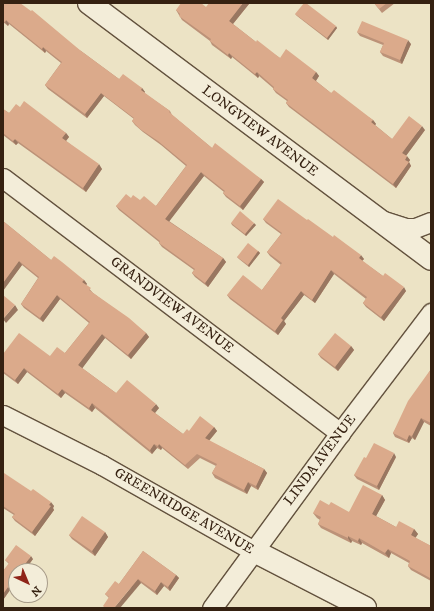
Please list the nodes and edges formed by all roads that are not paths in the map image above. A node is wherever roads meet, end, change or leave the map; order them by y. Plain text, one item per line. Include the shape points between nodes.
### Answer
1 (89, 3) edge
2 (3, 178) edge
3 (377, 219) junction
4 (431, 222) edge
5 (431, 259) edge
6 (431, 313) edge
7 (3, 415) edge
8 (340, 432) junction
9 (254, 551) junction
10 (212, 608) edge
11 (365, 608) edge

1 - 3 street, LONGVIEW AVENUE
2 - 8 street, GRANDVIEW AVENUE
3 - 4 street via 406,228 415,228
3 - 5 street, LONGVIEW AVENUE
6 - 8 street, LINDA AVENUE
7 - 9 street, GREENRIDGE AVENUE via 102,465
8 - 9 street, LINDA AVENUE
9 - 10 street, LINDA AVENUE
9 - 11 street, GREENRIDGE AVENUE

